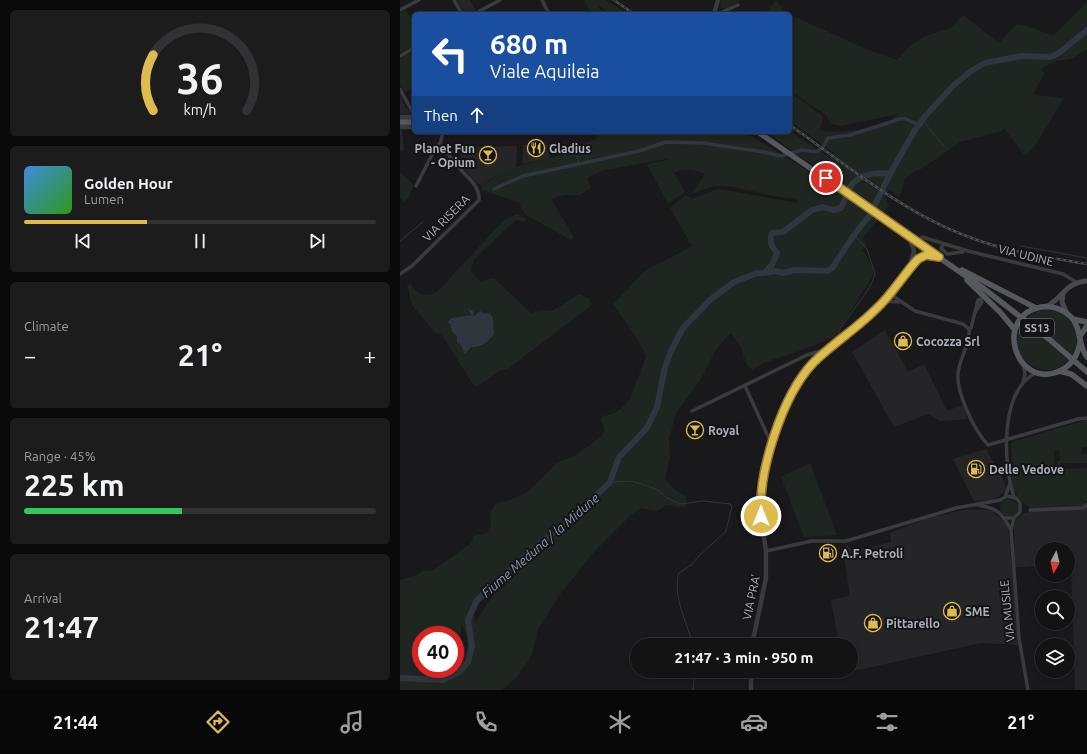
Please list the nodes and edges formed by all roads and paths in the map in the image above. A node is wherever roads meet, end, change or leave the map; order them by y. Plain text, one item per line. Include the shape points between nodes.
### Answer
1 (409, 0) edge
2 (419, 0) edge
3 (454, 0) edge
4 (500, 0) edge
5 (542, 0) edge
6 (718, 0) edge
7 (412, 4) junction
8 (738, 5) dead end
9 (400, 10) edge
10 (461, 12) edge
11 (478, 12) edge
12 (548, 12) edge
13 (714, 12) edge
14 (722, 12) edge
15 (412, 49) edge
16 (400, 56) edge
17 (400, 89) edge
18 (412, 111) edge
19 (400, 117) edge
20 (412, 119) edge
21 (412, 119) edge
22 (400, 122) edge
23 (400, 127) edge
24 (412, 127) edge
25 (443, 134) edge
26 (761, 134) edge
27 (440, 144) junction
28 (416, 186) dead end
29 (909, 237) junction
30 (922, 237) dead end
31 (944, 244) junction
32 (979, 254) junction
33 (939, 257) junction
34 (908, 269) junction
35 (400, 274) edge
36 (1068, 278) junction
37 (1087, 281) edge
38 (1076, 282) junction
39 (1069, 287) junction
40 (1063, 293) junction
41 (890, 294) junction
42 (884, 301) junction
43 (903, 304) junction
44 (1046, 307) junction
45 (1036, 308) junction
46 (976, 311) dead end
47 (1067, 314) junction
48 (1072, 319) junction
49 (1087, 322) edge
50 (1087, 326) edge
51 (969, 329) junction
52 (1015, 330) junction
53 (1080, 339) junction
54 (827, 349) junction
55 (1087, 357) edge
56 (1023, 364) junction
57 (1059, 371) junction
58 (1038, 372) junction
59 (1087, 372) edge
60 (745, 386) junction
61 (1022, 386) junction
62 (1087, 386) edge
63 (692, 411) dead end
64 (1087, 418) edge
65 (1007, 440) junction
66 (772, 445) junction
67 (1010, 483) junction
68 (1005, 497) junction
69 (1014, 497) junction
70 (1000, 500) junction
71 (976, 504) junction
72 (1087, 505) edge
73 (998, 510) junction
74 (1030, 510) dead end
75 (1005, 518) junction
76 (1014, 518) junction
77 (1011, 530) junction
78 (766, 550) junction
79 (754, 638) edge
80 (750, 678) edge
81 (751, 690) edge
82 (1028, 690) edge

1 - 7 street
2 - 7 street
3 - 10 street
4 - 11 street
5 - 12 street
6 - 13 street
7 - 9 street
8 - 14 street
15 - 16 street
17 - 18 street
19 - 20 street
21 - 22 main road
23 - 24 street
25 - 27 street
26 - 29 main road, SS13
27 - 28 street
27 - 35 street, VIA RISERA via 476,187 479,200 417,261
29 - 33 main road, SS13
29 - 34 street, VIA PRA' via 914,251
30 - 31 street, VIA UDINE
31 - 32 street, VIA UDINE
31 - 32 street, VIA UDINE via 941,248 950,254
32 - 36 street, VIA UDINE via 1063,274
33 - 34 street, VIA PRA' via 921,257
33 - 45 main road
33 - 52 main road via 982,293
33 - 59 main road, SS13, bridge via 1049,339
34 - 41 street, VIA PRA'
36 - 38 street, VIA UDINE
36 - 39 street
37 - 38 main road
38 - 39 main road
39 - 40 main road
40 - 44 main road
40 - 47 main road via 1062,302
41 - 42 street, VIA PRA'
41 - 43 street
42 - 43 street
42 - 54 street, VIA PRA' via 862,323
43 - 51 street via 923,314 963,324
44 - 45 main road
44 - 47 main road via 1057,308
45 - 52 main road via 1023,317
46 - 51 street
47 - 48 main road
48 - 49 main road
48 - 53 main road via 1078,327
50 - 53 main road
51 - 65 street via 958,374 960,390 986,444 990,446
52 - 56 main road via 1014,348
53 - 55 main road
53 - 57 main road via 1078,353 1072,362
54 - 60 street via 807,355
54 - 66 street, VIA PRA' via 793,391
56 - 58 main road
56 - 61 street via 1025,374
57 - 58 main road
57 - 62 main road via 1072,374
58 - 61 street via 1030,376
60 - 63 street
60 - 66 street
61 - 65 street via 1010,410
64 - 65 street
65 - 67 street
66 - 78 street, VIA PRA' via 760,504
67 - 68 street
67 - 69 street
68 - 69 street
68 - 70 street
69 - 76 street via 1020,502 1021,508
70 - 71 street
70 - 73 street
71 - 73 street
71 - 78 street via 846,541 812,541
72 - 74 street via 1083,508
73 - 75 street
75 - 76 street
75 - 77 street
76 - 77 street
77 - 82 street, VIA MUSILE via 1020,638
78 - 79 street, VIA PRA' via 765,593
80 - 81 street

